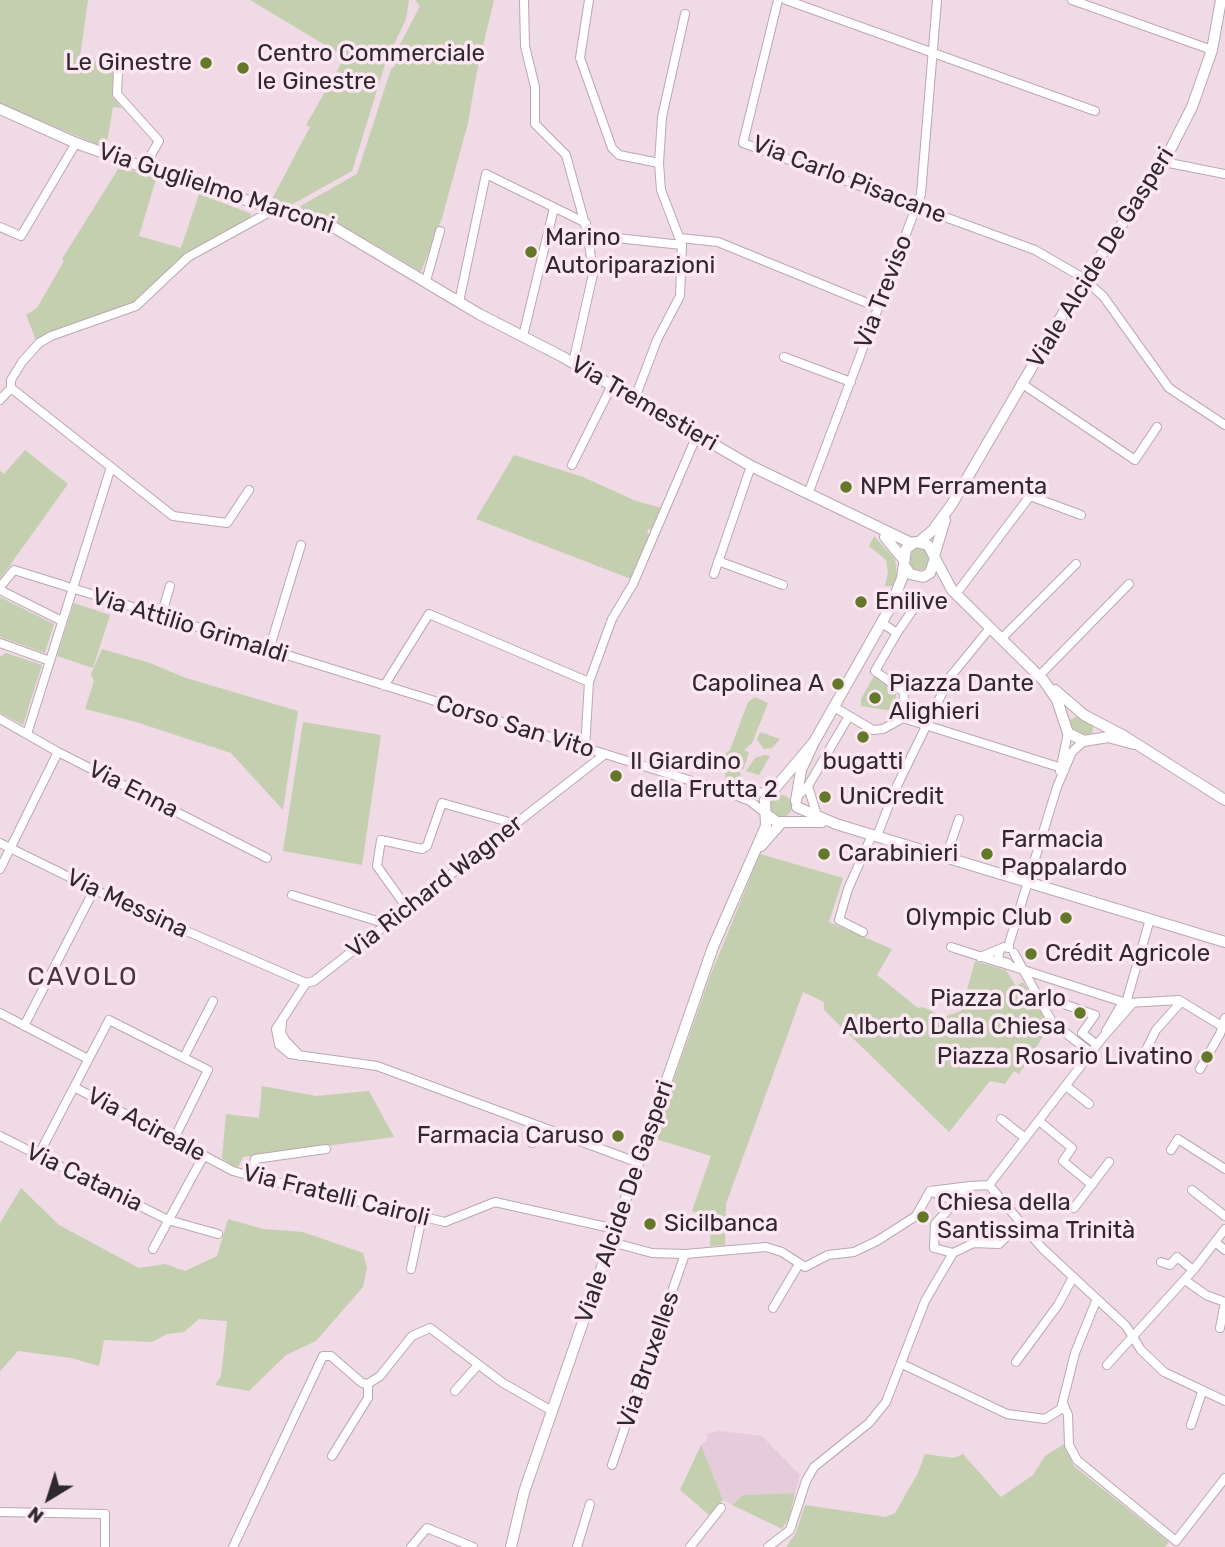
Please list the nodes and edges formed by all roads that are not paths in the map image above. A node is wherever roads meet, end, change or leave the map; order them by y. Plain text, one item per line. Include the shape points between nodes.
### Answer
1 (524, 0) edge
2 (589, 0) edge
3 (778, 0) edge
4 (786, 0) edge
5 (937, 0) edge
6 (1072, 0) edge
7 (1221, 0) edge
8 (685, 14) dead end
9 (1212, 50) junction
10 (933, 53) junction
11 (117, 70) dead end
12 (0, 109) edge
13 (1095, 111) dead end
14 (76, 142) junction
15 (1164, 162) junction
16 (659, 163) junction
17 (144, 167) junction
18 (1225, 174) edge
19 (917, 206) junction
20 (554, 208) junction
21 (275, 209) junction
22 (586, 223) junction
23 (0, 227) edge
24 (440, 231) dead end
25 (588, 235) junction
26 (681, 241) junction
27 (1085, 280) junction
28 (426, 281) junction
29 (459, 302) junction
30 (877, 307) junction
31 (523, 337) junction
32 (783, 357) dead end
33 (573, 363) junction
34 (851, 383) junction
35 (1021, 383) junction
36 (612, 385) junction
37 (11, 388) junction
38 (635, 398) junction
39 (0, 400) edge
40 (1225, 425) edge
41 (1157, 427) dead end
42 (697, 435) junction
43 (572, 466) dead end
44 (751, 466) junction
45 (111, 467) junction
46 (248, 490) dead end
47 (808, 494) junction
48 (952, 503) junction
49 (1081, 515) dead end
50 (864, 522) junction
51 (915, 542) junction
52 (301, 545) dead end
53 (934, 558) junction
54 (718, 561) junction
55 (904, 563) junction
56 (1076, 564) dead end
57 (714, 575) dead end
58 (921, 578) junction
59 (1129, 584) dead end
60 (783, 585) dead end
61 (170, 586) dead end
62 (0, 588) edge
63 (73, 589) junction
64 (954, 592) junction
65 (891, 606) junction
66 (914, 608) dead end
67 (161, 617) junction
68 (62, 621) junction
69 (881, 623) junction
70 (990, 628) junction
71 (897, 633) junction
72 (1002, 639) junction
73 (0, 643) edge
74 (269, 650) junction
75 (50, 661) junction
76 (307, 662) joint
77 (1041, 678) junction
78 (589, 682) junction
79 (384, 686) junction
80 (834, 707) junction
81 (849, 716) junction
82 (1087, 717) junction
83 (0, 719) edge
84 (906, 719) junction
85 (927, 726) junction
86 (1067, 729) junction
87 (27, 734) junction
88 (1088, 740) junction
89 (814, 742) junction
90 (1134, 744) junction
91 (585, 748) junction
92 (58, 752) junction
93 (605, 754) junction
94 (1063, 768) junction
95 (808, 786) junction
96 (724, 791) junction
97 (772, 791) junction
98 (1225, 800) edge
99 (796, 802) junction
100 (766, 813) junction
101 (817, 816) junction
102 (959, 819) dead end
103 (784, 821) junction
104 (516, 824) junction
105 (836, 824) junction
106 (875, 836) junction
107 (0, 843) edge
108 (11, 849) junction
109 (946, 857) junction
110 (267, 858) dead end
111 (751, 861) junction
112 (0, 869) edge
113 (1027, 882) junction
114 (94, 890) junction
115 (292, 895) dead end
116 (407, 908) junction
117 (1150, 919) junction
118 (387, 924) junction
119 (863, 932) dead end
120 (1225, 942) edge
121 (951, 947) dead end
122 (1007, 949) junction
123 (980, 957) junction
124 (1003, 963) junction
125 (1025, 971) junction
126 (306, 983) junction
127 (1038, 995) junction
128 (213, 1001) dead end
129 (1181, 1002) junction
130 (1127, 1003) junction
131 (0, 1013) edge
132 (1224, 1024) edge
133 (24, 1026) junction
134 (1082, 1033) junction
135 (1076, 1041) junction
136 (1097, 1045) junction
137 (1091, 1053) junction
138 (184, 1057) junction
139 (88, 1059) junction
140 (1141, 1060) dead end
141 (1200, 1069) dead end
142 (1066, 1086) junction
143 (74, 1087) junction
144 (1089, 1104) dead end
145 (1002, 1119) dead end
146 (1039, 1121) junction
147 (539, 1126) junction
148 (0, 1136) edge
149 (1025, 1138) junction
150 (174, 1139) junction
151 (532, 1143) dead end
152 (326, 1149) dead end
153 (1171, 1150) dead end
154 (204, 1155) junction
155 (38, 1156) junction
156 (1109, 1162) dead end
157 (219, 1163) joint
158 (639, 1163) junction
159 (1225, 1169) edge
160 (251, 1176) junction
161 (989, 1185) junction
162 (1092, 1185) junction
163 (970, 1186) junction
164 (1192, 1190) dead end
165 (930, 1191) junction
166 (955, 1201) junction
167 (1074, 1208) dead end
168 (1225, 1216) edge
169 (422, 1217) junction
170 (168, 1220) junction
171 (1021, 1222) junction
172 (615, 1229) junction
173 (1225, 1229) edge
174 (218, 1234) dead end
175 (611, 1242) junction
176 (1215, 1242) junction
177 (153, 1249) dead end
178 (1225, 1250) edge
179 (953, 1253) junction
180 (685, 1254) junction
181 (1161, 1262) dead end
182 (799, 1265) junction
183 (411, 1269) dead end
184 (1193, 1270) junction
185 (1072, 1279) junction
186 (1185, 1280) junction
187 (1096, 1301) junction
188 (1225, 1302) edge
189 (773, 1308) dead end
190 (1220, 1328) dead end
191 (1133, 1334) junction
192 (1016, 1362) dead end
193 (902, 1364) junction
194 (477, 1366) junction
195 (1107, 1366) dead end
196 (368, 1384) junction
197 (455, 1391) dead end
198 (1202, 1392) junction
199 (1225, 1401) edge
200 (1063, 1403) junction
201 (552, 1411) junction
202 (1191, 1425) dead end
203 (332, 1456) dead end
204 (612, 1465) dead end
205 (1225, 1478) edge
206 (590, 1504) dead end
207 (721, 1508) dead end
208 (0, 1512) edge
209 (1173, 1544) edge
210 (468, 1546) edge
211 (104, 1547) edge
212 (233, 1547) edge
213 (411, 1547) edge
214 (511, 1547) edge
215 (577, 1547) edge
216 (690, 1547) edge
217 (768, 1547) edge

1 - 22 street via 535,124 566,155
2 - 16 street via 580,58 612,149 619,155
3 - 19 street, Via Carlo Pisacane via 743,142
4 - 10 street
5 - 10 street, Via Treviso
6 - 9 street
7 - 9 main road, Viale Alcide De Gasperi
8 - 16 street via 662,117
9 - 15 main road, Viale Alcide De Gasperi via 1192,107
10 - 13 street
10 - 19 street, Via Treviso via 925,173
11 - 17 street via 117,94 159,141
12 - 14 main road, Via Guglielmo Marconi
14 - 17 main road, Via Guglielmo Marconi
14 - 23 street via 21,236
15 - 18 street
15 - 27 main road, Viale Alcide De Gasperi
16 - 26 street via 661,190
17 - 21 main road, Via Guglielmo Marconi
19 - 27 street, Via Carlo Pisacane via 1035,250
19 - 30 street, Via Treviso
20 - 22 street
20 - 29 street via 486,174
20 - 31 street
21 - 28 main road, Via Guglielmo Marconi via 330,225
21 - 37 street via 188,257 136,306 51,335 22,362
22 - 25 street
24 - 28 street
25 - 26 street
25 - 33 street via 593,274
26 - 30 street via 718,242
26 - 38 street via 680,296
27 - 35 main road, Viale Alcide De Gasperi
27 - 40 street, Via Carlo Pisacane via 1104,296 1169,388
28 - 29 main road, Via Tremestieri
29 - 31 main road, Via Tremestieri
30 - 34 street, Via Treviso
31 - 33 main road, Via Tremestieri
32 - 34 street
33 - 36 main road, Via Tremestieri
34 - 47 street, Via Treviso
35 - 41 street via 1135,460
35 - 48 main road, Viale Alcide De Gasperi
36 - 38 main road, Via Tremestieri
36 - 43 street
37 - 39 street
37 - 45 street
38 - 42 main road, Via Tremestieri
42 - 44 main road, Via Tremestieri
42 - 78 street via 633,584 616,607
44 - 47 main road, Via Tremestieri
44 - 54 street
45 - 46 street via 182,520 227,523
45 - 63 street
47 - 50 main road, Via Tremestieri
48 - 51 main road via 933,530
48 - 53 main road
49 - 64 street via 1030,496
50 - 51 main road
50 - 55 main road via 892,542
51 - 53 main road via 928,545
51 - 55 main road
52 - 74 street
53 - 58 main road via 930,573
53 - 64 main road
54 - 57 street
54 - 60 street
55 - 58 main road via 911,574
55 - 65 main road
56 - 72 street
58 - 64 main road via 939,581
58 - 65 main road via 906,587
59 - 77 street
61 - 67 street
62 - 63 street, Via Attilio Grimaldi via 14,570
62 - 68 street, Via Attilio Grimaldi
63 - 67 street, Via Attilio Grimaldi
63 - 68 street
64 - 70 main road
65 - 69 main road
66 - 71 street
67 - 74 street, Via Attilio Grimaldi
68 - 75 street
69 - 71 street
69 - 80 main road
70 - 72 main road
70 - 85 street via 950,677
71 - 84 street via 875,671 904,692
72 - 77 main road
73 - 75 street
74 - 76 street, Via Attilio Grimaldi
75 - 87 street
76 - 79 street, Corso San Vito
77 - 82 main road
77 - 86 main road via 1057,700
78 - 79 street via 429,614
78 - 91 street
79 - 91 street, Corso San Vito
80 - 81 street
80 - 89 main road
81 - 84 street via 873,730
81 - 95 street
82 - 86 main road via 1073,714
82 - 88 main road via 1100,729
82 - 90 main road
83 - 87 street, Via Enna
84 - 85 street
85 - 94 street
85 - 106 street
86 - 88 main road
86 - 94 street
87 - 92 street, Via Enna
88 - 90 main road via 1116,738
88 - 94 street via 1072,752
89 - 97 main road
89 - 99 main road via 801,770
90 - 98 main road
91 - 93 street, Corso San Vito
92 - 108 street
92 - 110 street, Via Enna
93 - 96 street, Corso San Vito
93 - 104 street, Via Richard Wagner
94 - 113 street
95 - 99 street
95 - 101 street
96 - 97 street
96 - 100 street
97 - 99 main road via 787,790
97 - 100 main road via 764,802
99 - 101 main road
99 - 103 main road
100 - 103 main road
100 - 111 main road
101 - 105 main road
102 - 109 street
103 - 105 main road
103 - 111 main road
104 - 116 street, Via Richard Wagner
104 - 116 street via 442,803 427,846 422,849 381,840 377,866
105 - 106 main road
106 - 109 main road
106 - 119 street via 848,888 839,920
107 - 108 street, Via Messina
108 - 112 street
108 - 114 street, Via Messina
109 - 113 main road
111 - 158 main road, Viale Alcide De Gasperi via 713,947
113 - 117 main road
113 - 122 street
114 - 126 street, Via Messina
114 - 133 street
115 - 118 street
116 - 118 street, Via Richard Wagner
117 - 120 main road
117 - 130 street
118 - 126 street, Via Richard Wagner
121 - 123 street
122 - 123 street
122 - 124 street via 997,956
122 - 124 street via 1012,961
122 - 125 street
123 - 124 street
124 - 125 street
125 - 127 street
125 - 130 street
126 - 147 street via 278,1023 275,1037 283,1049 302,1057 377,1066
127 - 134 street via 1096,1015
127 - 135 street via 1052,1021
128 - 138 street
129 - 130 street
129 - 132 street
129 - 140 street via 1156,1030
130 - 136 street
131 - 133 street
132 - 141 street
133 - 139 street
134 - 135 street
134 - 136 street
135 - 137 street
136 - 137 street
137 - 142 street
138 - 139 street via 109,1020
138 - 150 street via 208,1070
139 - 143 street
142 - 144 street
142 - 146 street
143 - 150 street, Via Acireale
143 - 155 street
145 - 149 street
146 - 149 street
146 - 162 street via 1072,1148 1063,1161
147 - 151 street
147 - 158 street
148 - 155 street, Via Catania
149 - 161 street
150 - 154 street, Via Acireale
152 - 160 street via 255,1159
153 - 159 street via 1178,1139
154 - 157 street, Via Acireale
154 - 170 street
155 - 170 street, Via Catania
156 - 162 street
157 - 160 street, Via Fratelli Cairoli
158 - 172 main road, Viale Alcide De Gasperi
160 - 169 street, Via Fratelli Cairoli
161 - 163 street
161 - 171 street
162 - 167 street
163 - 165 street
163 - 166 street
164 - 168 street
165 - 166 street
165 - 182 street via 916,1216 877,1241 853,1252 828,1255 811,1265
166 - 179 street via 934,1224 932,1244
169 - 172 street, Via Fratelli Cairoli via 453,1221 495,1202
169 - 183 street
170 - 174 street, Via Catania
170 - 177 street
171 - 179 street via 999,1244 974,1243
171 - 185 street
172 - 175 main road, Viale Alcide De Gasperi
173 - 176 street
175 - 180 street via 652,1253
175 - 201 main road, Viale Alcide De Gasperi
176 - 178 street
176 - 184 street
179 - 193 street via 925,1301
180 - 182 street via 766,1247 782,1251
180 - 204 street, Via Bruxelles
181 - 184 street via 1170,1265 1177,1257
182 - 189 street
184 - 186 street
185 - 187 street
185 - 192 street
186 - 188 street
186 - 191 street
187 - 191 street
187 - 200 street via 1075,1353
188 - 190 street
191 - 195 street
191 - 198 street via 1141,1350 1164,1373
193 - 200 street via 1007,1414 1045,1419
193 - 217 street via 879,1413 809,1473 790,1530
194 - 196 street via 436,1330 425,1328
194 - 197 street
194 - 201 street
196 - 203 street via 368,1398
196 - 212 street via 331,1356 323,1356
198 - 199 street
198 - 202 street
200 - 209 street via 1069,1445 1077,1460
201 - 214 main road, Viale Alcide De Gasperi
205 - 209 street
206 - 215 street
207 - 216 street
208 - 211 street via 105,1514
210 - 213 street via 427,1528

